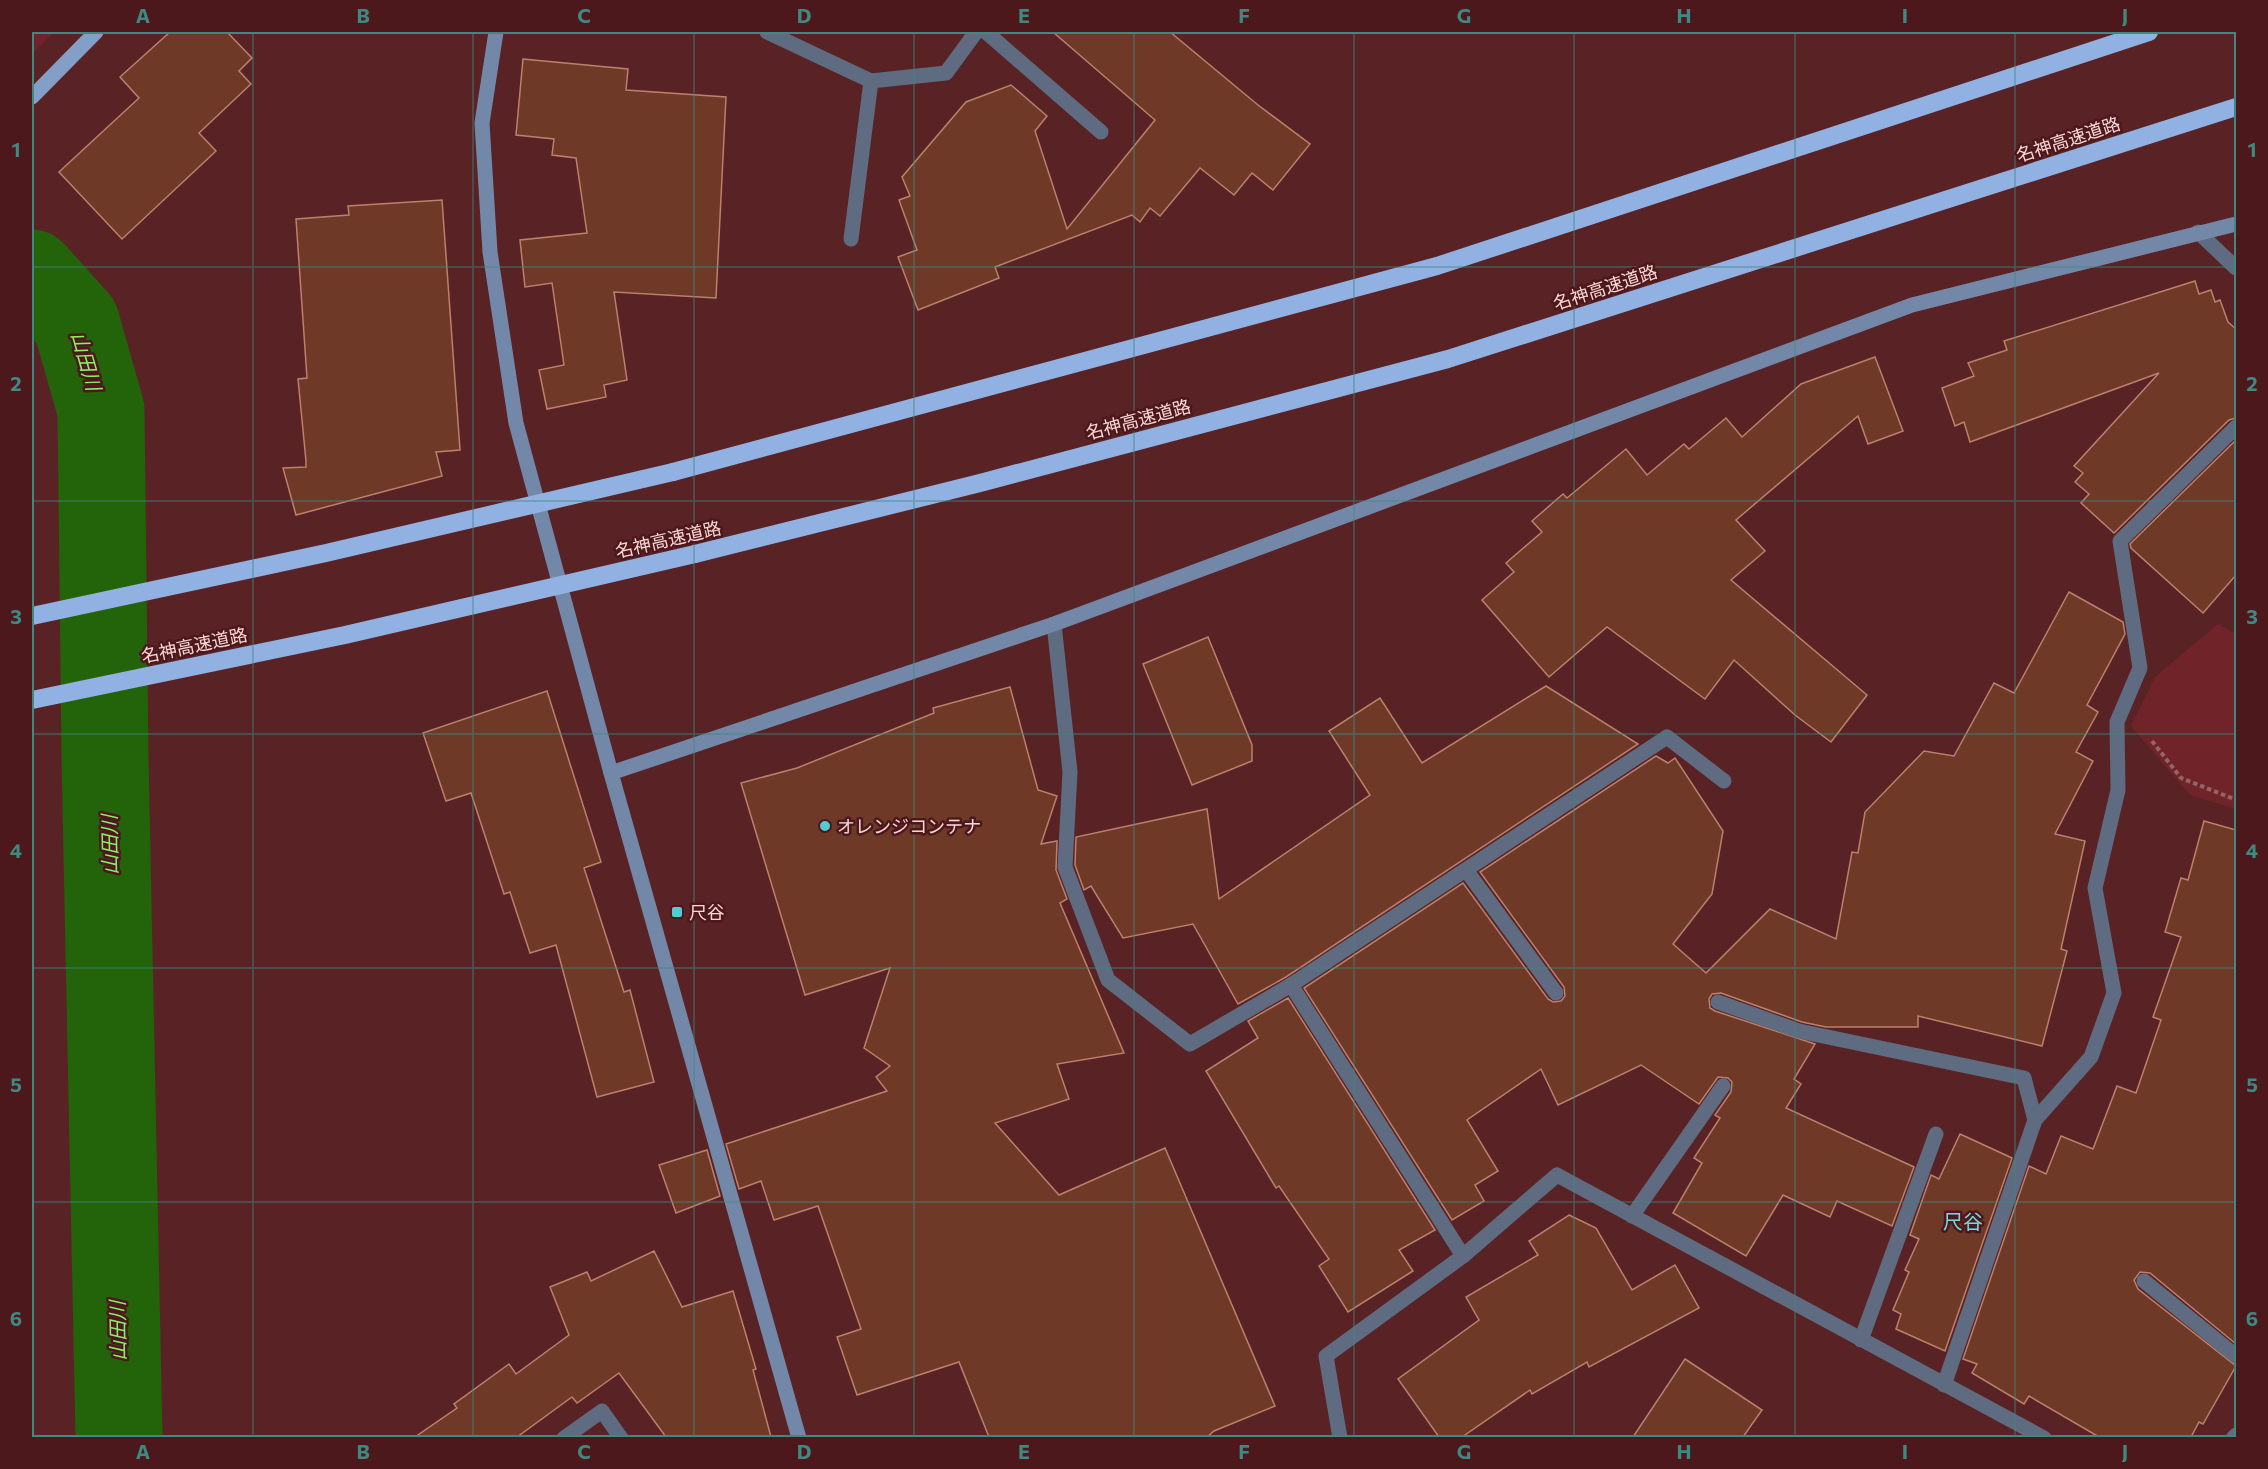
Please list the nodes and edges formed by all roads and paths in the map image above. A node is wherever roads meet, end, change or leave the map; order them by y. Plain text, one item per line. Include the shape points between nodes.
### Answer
1 (96, 32) edge
2 (496, 32) edge
3 (767, 32) edge
4 (976, 32) edge
5 (986, 32) edge
6 (2149, 32) edge
7 (871, 81) junction
8 (32, 97) edge
9 (2236, 107) edge
10 (1101, 132) dead end
11 (2236, 224) edge
12 (2198, 232) junction
13 (851, 238) dead end
14 (2236, 268) edge
15 (2236, 427) edge
16 (32, 616) edge
17 (1054, 624) junction
18 (32, 700) edge
19 (2150, 739) dead end
20 (611, 773) junction
21 (1724, 781) dead end
22 (2234, 799) dead end
23 (1466, 870) junction
24 (1292, 985) junction
25 (1556, 993) dead end
26 (1718, 1002) dead end
27 (1723, 1086) dead end
28 (2035, 1120) junction
29 (1936, 1134) dead end
30 (1632, 1216) junction
31 (1463, 1256) junction
32 (2144, 1281) dead end
33 (1861, 1340) junction
34 (2236, 1356) edge
35 (1944, 1385) junction
36 (564, 1437) edge
37 (621, 1437) edge
38 (799, 1437) edge
39 (1340, 1437) edge
40 (2044, 1437) edge

1 - 8 main road
2 - 20 street via 482,123 490,252 514,412
3 - 7 street
4 - 7 street via 946,73
5 - 10 street
6 - 16 highway, bridge via 1437,266 673,472
7 - 13 street
9 - 18 highway, 名神高速道路, bridge via 1448,358 980,483 695,554 345,635
11 - 12 street
12 - 14 street
12 - 17 street via 1912,305
15 - 28 street via 2120,541 2140,668 2117,722 2118,790 2095,888 2114,993 2091,1057
17 - 20 street
17 - 24 street via 1070,772 1065,867 1107,980 1190,1044
19 - 22 path via 2181,778
20 - 38 street
21 - 23 street via 1667,737
23 - 24 street
23 - 25 street
24 - 31 street
26 - 28 street via 1799,1031 2024,1078
27 - 30 street
28 - 35 street
29 - 33 street
30 - 31 street via 1557,1175
30 - 33 street
31 - 39 street via 1326,1356
32 - 34 street
33 - 35 street
35 - 40 street
36 - 37 street via 602,1411

